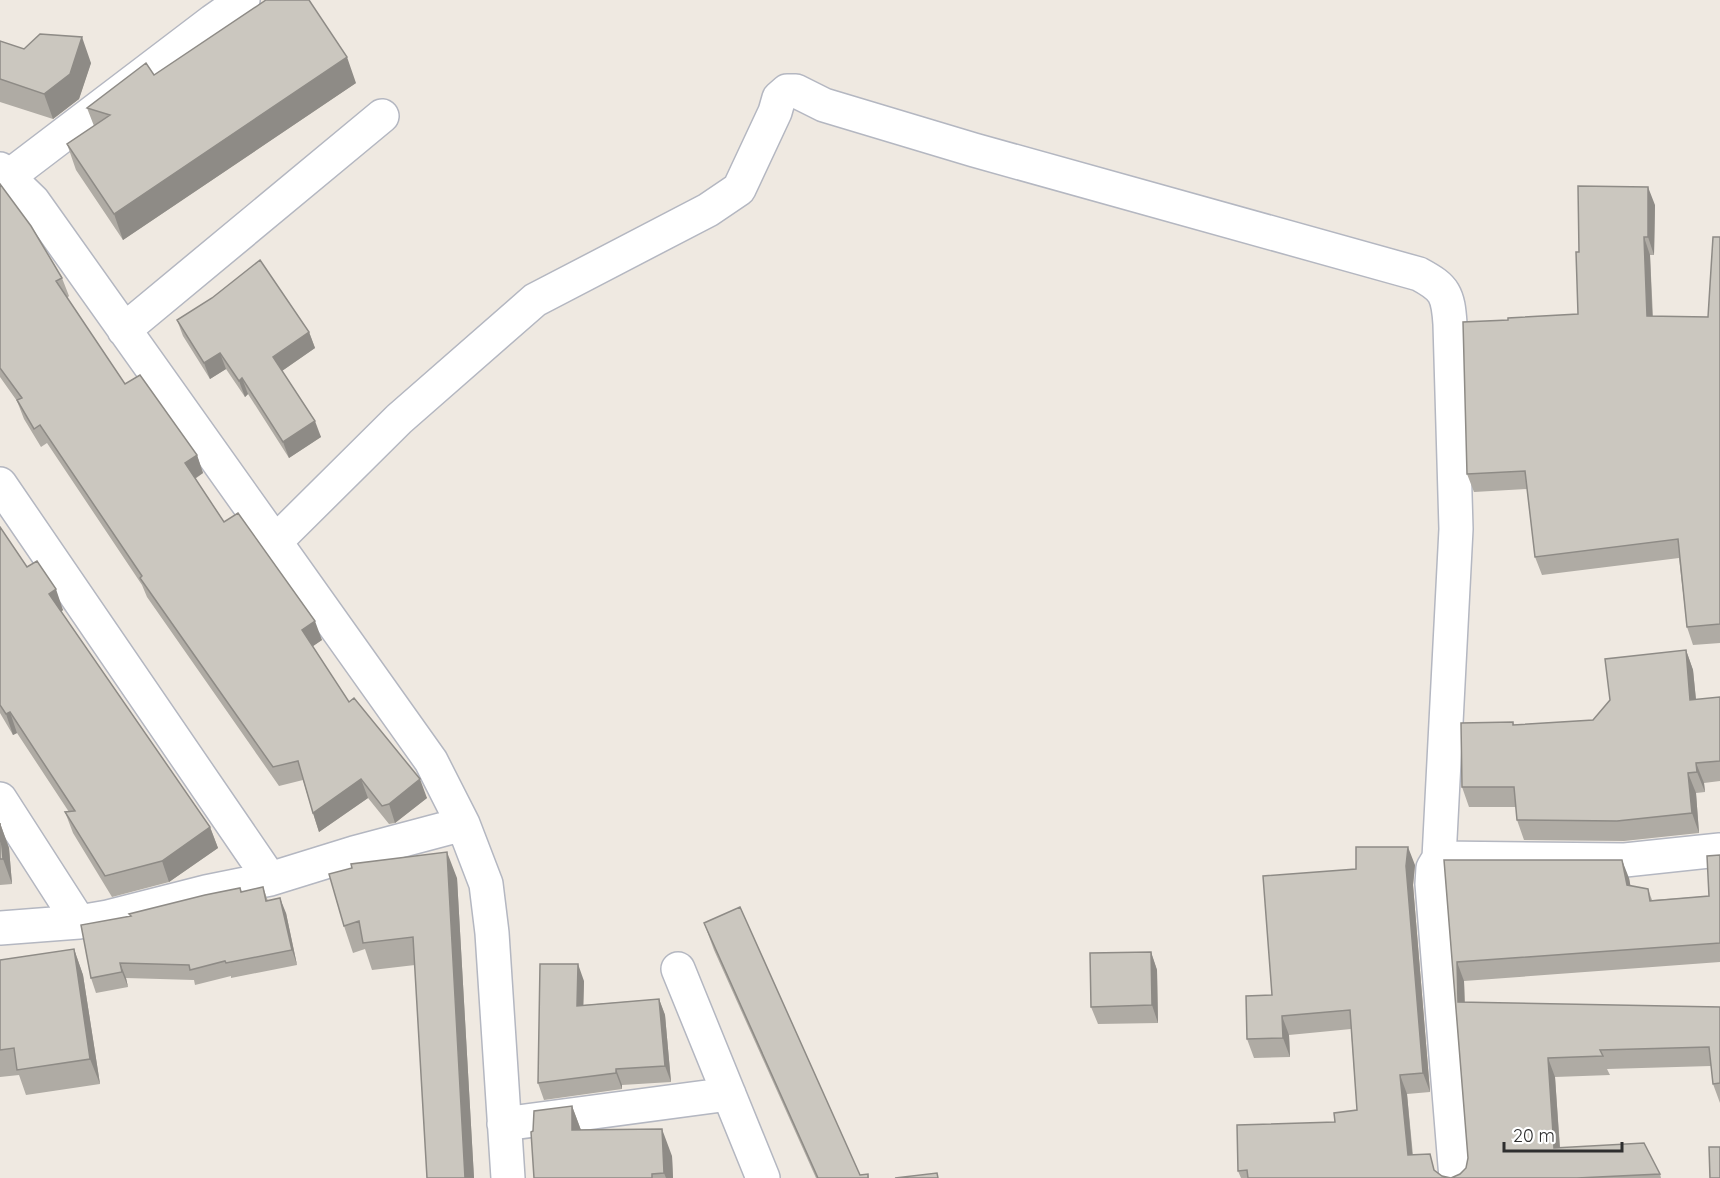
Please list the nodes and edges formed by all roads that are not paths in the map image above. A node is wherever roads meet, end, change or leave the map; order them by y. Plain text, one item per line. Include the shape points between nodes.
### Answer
1 (243, 0) edge
2 (382, 116) dead end
3 (3, 176) edge
4 (124, 330) junction
5 (0, 484) edge
6 (275, 542) junction
7 (0, 799) edge
8 (463, 824) junction
9 (1720, 850) edge
10 (1439, 858) junction
11 (270, 879) junction
12 (79, 922) junction
13 (0, 928) edge
14 (678, 969) dead end
15 (729, 1094) junction
16 (504, 1124) junction
17 (508, 1178) edge
18 (763, 1178) edge
19 (1456, 1178) edge

1 - 3 street
2 - 4 street
3 - 4 street via 33,201
4 - 6 street
5 - 11 street
6 - 8 street via 431,761
6 - 10 street via 399,419 535,300 708,210 739,189 779,98 787,91 796,92 835,108 974,150 1419,274 1439,285 1449,305 1456,529
7 - 12 street
8 - 11 street
8 - 16 street via 486,884
9 - 10 street via 1625,860
10 - 19 street via 1433,868 1432,884
11 - 12 street
12 - 13 street
14 - 15 street
15 - 16 street
15 - 18 street
16 - 17 street

